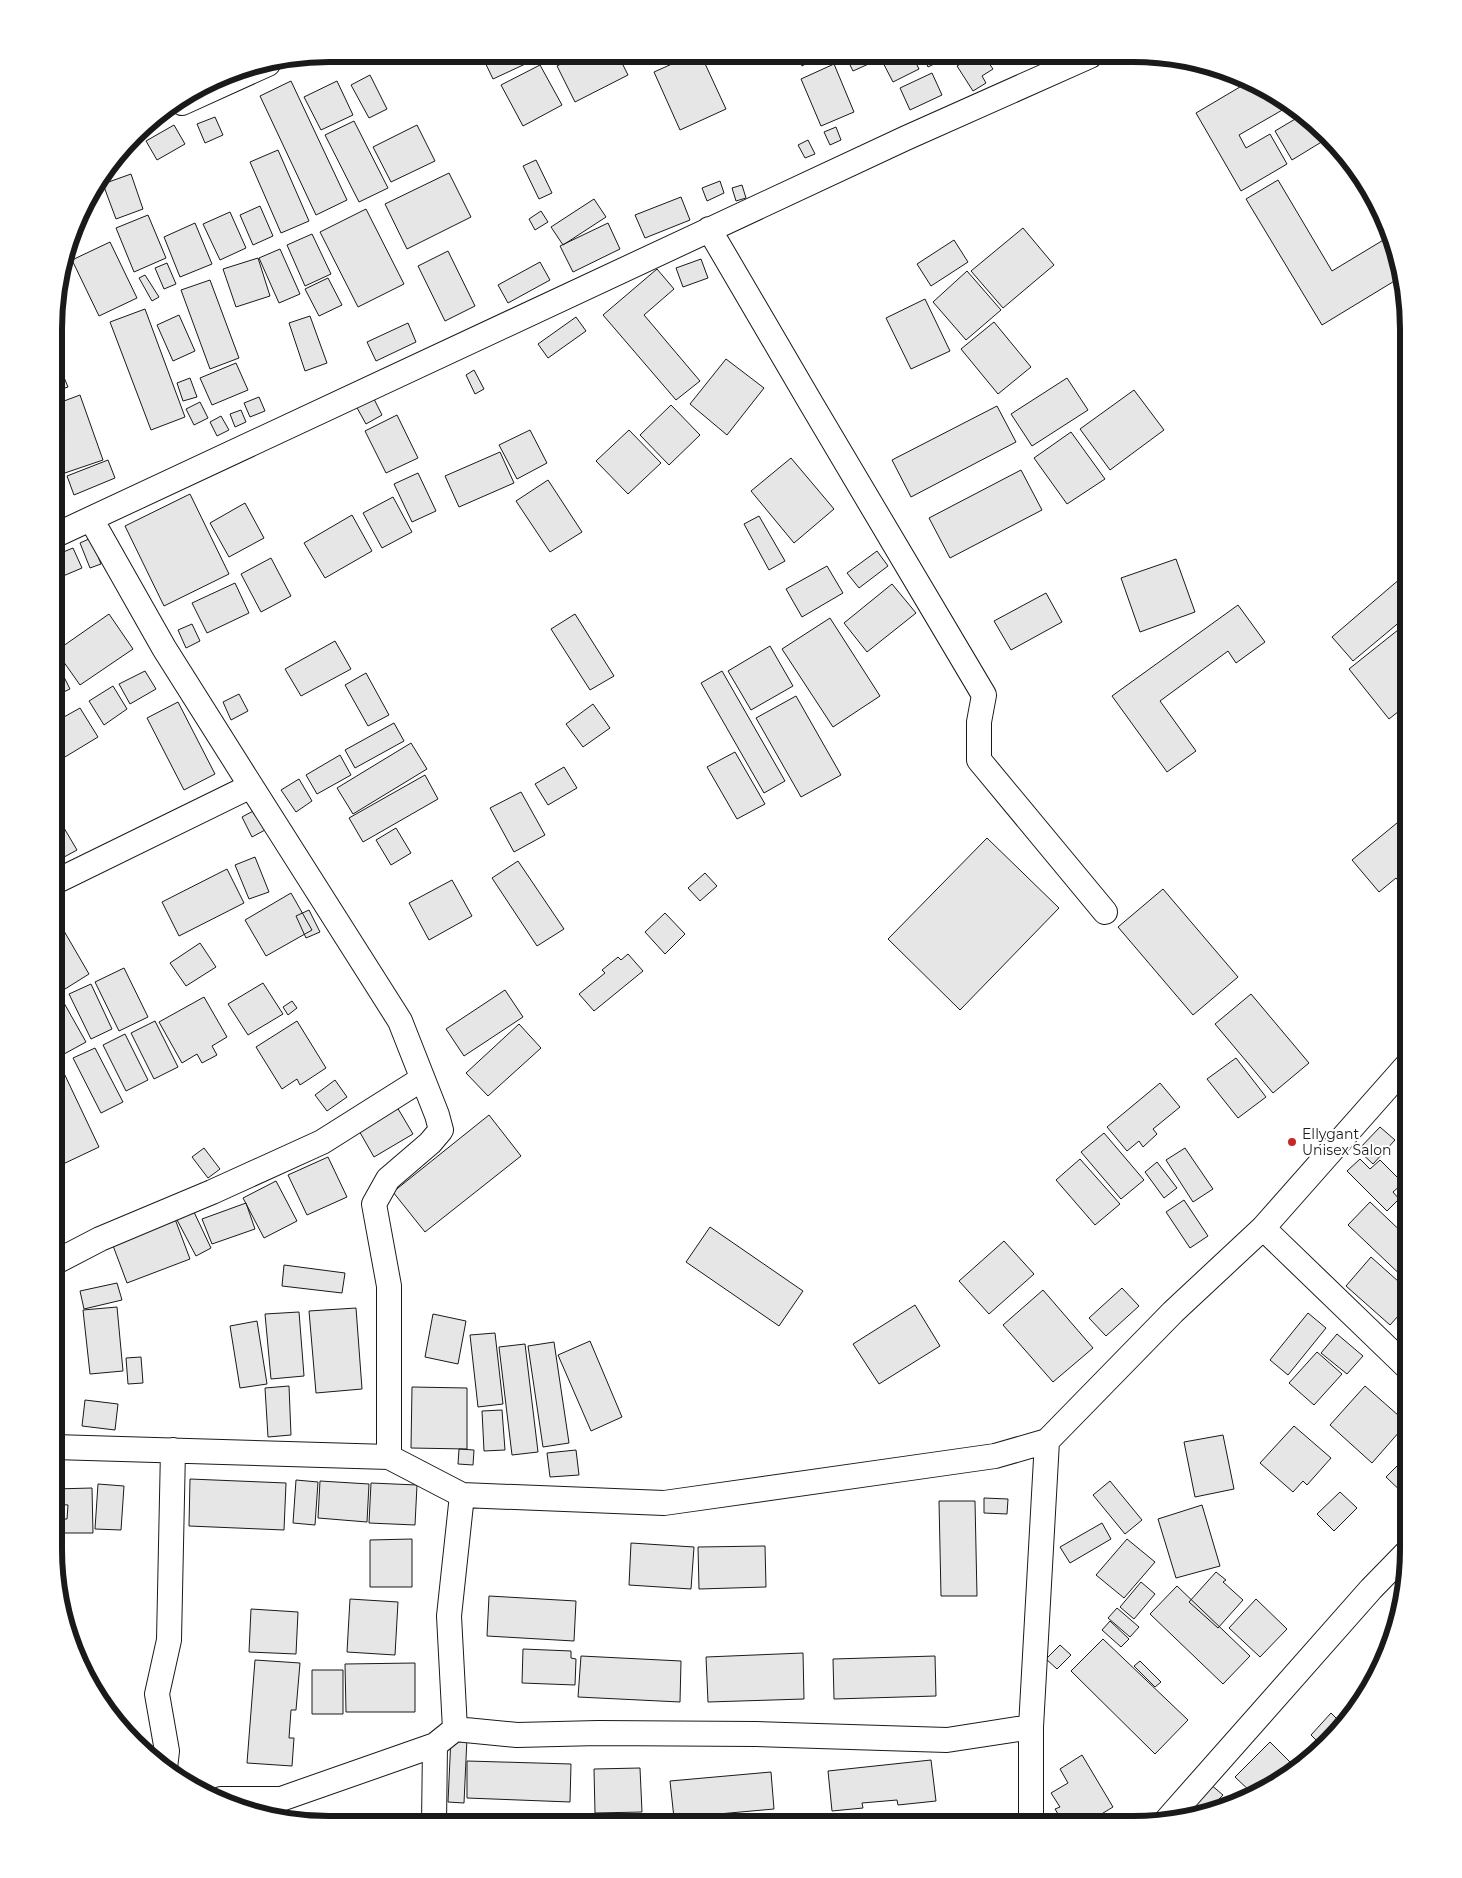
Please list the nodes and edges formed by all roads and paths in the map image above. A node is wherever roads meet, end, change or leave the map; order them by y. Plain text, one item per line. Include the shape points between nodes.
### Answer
1 (1077, 62) edge
2 (709, 229) junction
3 (91, 519) junction
4 (62, 533) edge
5 (251, 786) junction
6 (62, 879) edge
7 (1105, 912) dead end
8 (1400, 1073) edge
9 (422, 1078) junction
10 (1263, 1228) junction
11 (62, 1259) edge
12 (1400, 1360) edge
13 (1047, 1441) junction
14 (62, 1447) edge
15 (173, 1450) junction
16 (389, 1457) junction
17 (462, 1495) junction
18 (1399, 1560) edge
19 (1030, 1727) junction
20 (455, 1729) junction
21 (435, 1745) junction
22 (166, 1759) edge
23 (238, 1799) edge
24 (1174, 1812) edge
25 (434, 1816) edge
26 (1032, 1816) edge

1 - 2 street
2 - 3 street
2 - 7 street via 984,695 979,722 979,760
3 - 4 street
3 - 5 street via 164,648
5 - 6 street
5 - 9 street via 400,1021
8 - 10 street
9 - 11 street via 322,1142 100,1239
9 - 16 street via 441,1130 388,1179 374,1204 389,1286
10 - 12 street
10 - 13 street via 1173,1312
13 - 17 street via 995,1456 664,1503
13 - 19 street
14 - 15 street
15 - 16 street
15 - 22 street via 169,1640 157,1694
16 - 17 street
17 - 20 street via 450,1616
18 - 24 street
19 - 20 street via 947,1740 736,1734 516,1735
19 - 26 street
20 - 21 street
21 - 23 street via 281,1798
21 - 25 street

